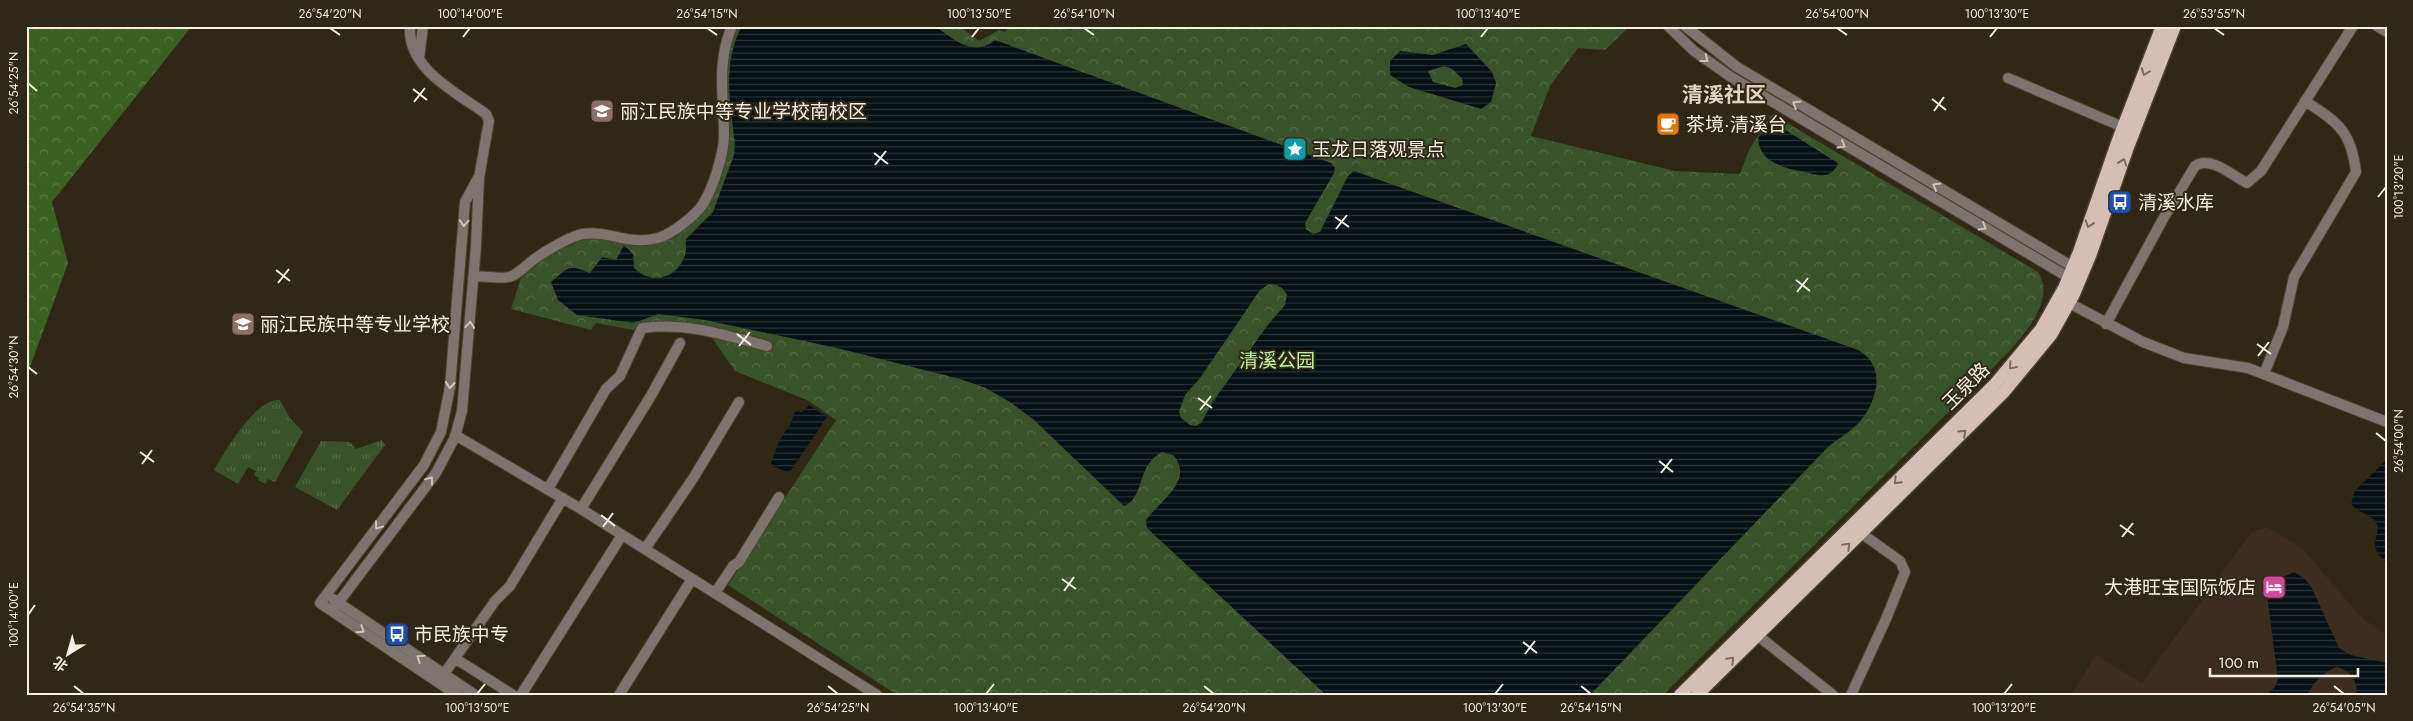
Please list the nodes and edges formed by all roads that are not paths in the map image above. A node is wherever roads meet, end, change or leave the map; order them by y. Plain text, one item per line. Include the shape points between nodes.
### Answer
1 (410, 26) edge
2 (423, 26) edge
3 (732, 26) edge
4 (1668, 26) edge
5 (2162, 26) edge
6 (2175, 26) edge
7 (2353, 26) edge
8 (2377, 26) edge
9 (1689, 27) edge
10 (2387, 32) edge
11 (419, 60) junction
12 (2008, 78) dead end
13 (2306, 101) junction
14 (2123, 127) junction
15 (479, 178) junction
16 (2076, 275) junction
17 (474, 276) junction
18 (2069, 303) junction
19 (2106, 324) junction
20 (680, 343) dead end
21 (767, 346) dead end
22 (2264, 374) junction
23 (739, 402) dead end
24 (2387, 422) edge
25 (455, 435) junction
26 (548, 489) junction
27 (779, 497) dead end
28 (563, 498) junction
29 (582, 509) junction
30 (1861, 533) junction
31 (622, 535) junction
32 (645, 549) junction
33 (692, 578) junction
34 (715, 593) junction
35 (335, 607) junction
36 (1757, 635) junction
37 (456, 659) junction
38 (444, 674) junction
39 (457, 695) edge
40 (475, 695) edge
41 (513, 695) edge
42 (521, 695) edge
43 (619, 695) edge
44 (877, 695) edge
45 (1680, 695) edge
46 (1697, 695) edge
47 (1833, 695) edge
48 (1851, 695) edge

1 - 11 street via 412,46
2 - 11 street
3 - 17 street via 721,88 722,152 704,203 697,211 673,232 658,238 636,241 594,233 581,234 537,257 511,277
4 -> 16 street via 1694,51 1731,77
5 -> 14 main road, 玉泉路
16 -> 6 main road, 玉泉路
7 - 13 street
8 - 10 street
16 -> 9 street via 1719,55
11 - 15 street via 426,70 488,117 489,128
12 - 14 street
13 - 19 street via 2250,183 2210,163 2201,162 2195,166
13 - 22 street via 2338,123 2351,147 2356,172 2294,277 2282,328
14 -> 16 main road, 玉泉路
15 - 17 street
15 -> 35 street via 465,202 450,386 441,432 424,465 323,599
16 - 18 main road, 玉泉路
16 -> 45 main road, 玉泉路 via 2041,329 1995,384
25 -> 17 street via 464,388
18 - 19 street
30 -> 18 main road, 玉泉路 via 2004,392 2051,335
19 - 22 street via 2184,358 2230,364
20 - 29 street
21 - 26 street via 690,326 642,328 620,376 606,389
22 - 24 street
23 - 32 street
25 - 26 street
35 -> 25 street via 436,473
26 - 28 street
27 - 34 street via 739,562
28 - 29 street
28 - 37 street via 510,586 495,602
29 - 31 street
36 -> 30 main road, 玉泉路
30 - 48 street via 1900,561 1905,572
31 - 32 street
31 - 42 street
32 - 33 street
33 - 34 street
33 - 43 street
34 - 44 street
38 -> 35 street
35 -> 39 street
46 -> 36 main road, 玉泉路
36 - 47 street
37 - 38 street
37 - 41 street
38 - 40 street

